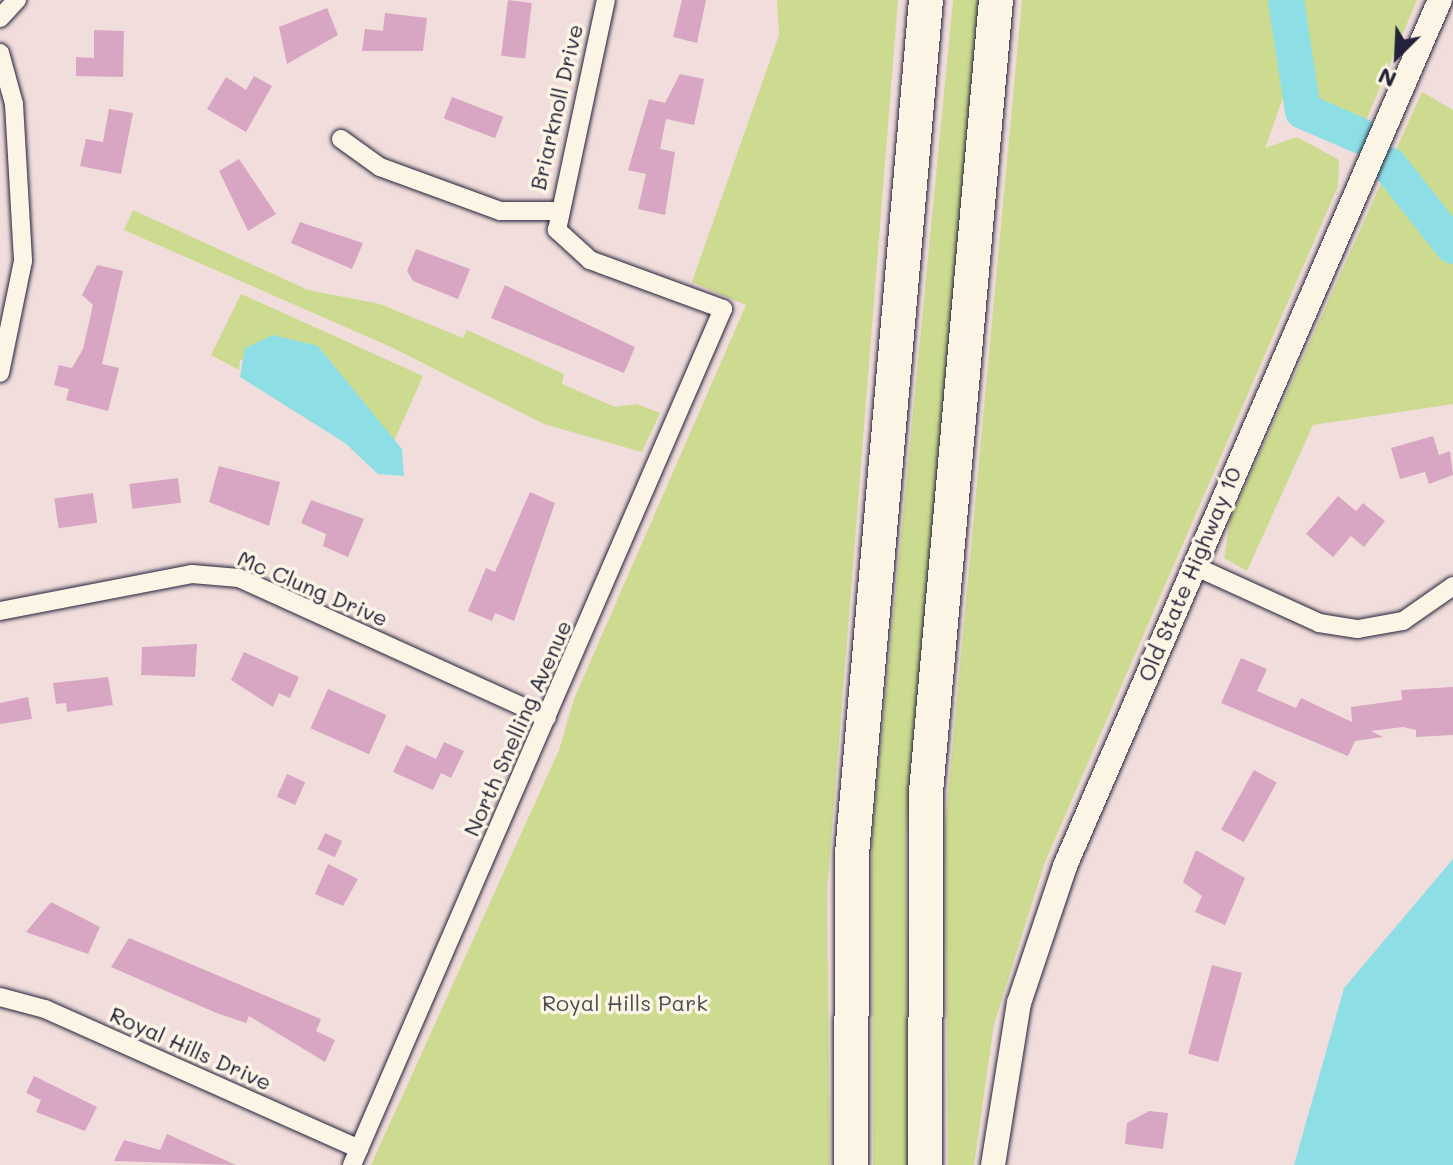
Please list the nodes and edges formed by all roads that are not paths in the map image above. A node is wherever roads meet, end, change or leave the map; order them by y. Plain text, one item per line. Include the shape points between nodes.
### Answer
1 (17, 0) edge
2 (606, 0) edge
3 (926, 0) edge
4 (996, 0) edge
5 (1440, 0) edge
6 (0, 18) edge
7 (0, 53) edge
8 (341, 139) dead end
9 (556, 211) junction
10 (723, 309) joint
11 (5, 336) edge
12 (0, 373) edge
13 (1192, 565) junction
14 (1453, 586) edge
15 (0, 611) edge
16 (547, 718) junction
17 (0, 997) edge
18 (356, 1157) edge
19 (851, 1165) edge
20 (925, 1165) edge
21 (993, 1165) edge

1 - 6 street
2 - 9 street, Briarknoll Drive
3 - 19 highway via 852,854
4 - 20 highway via 926,792
5 - 13 street, Old State Highway 10
7 - 11 street via 14,104 23,261
8 - 9 street via 380,167 500,211
9 - 10 street, Briarknoll Drive via 557,230 590,260
10 - 16 street, North Snelling Avenue
11 - 12 street
13 - 14 street via 1319,623 1358,629 1403,621
13 - 21 street, Old State Highway 10 via 1040,931 1013,1033
15 - 16 street, Mc Clung Drive via 192,574 239,578
16 - 18 street, North Snelling Avenue
17 - 18 street, Royal Hills Drive via 45,1009

